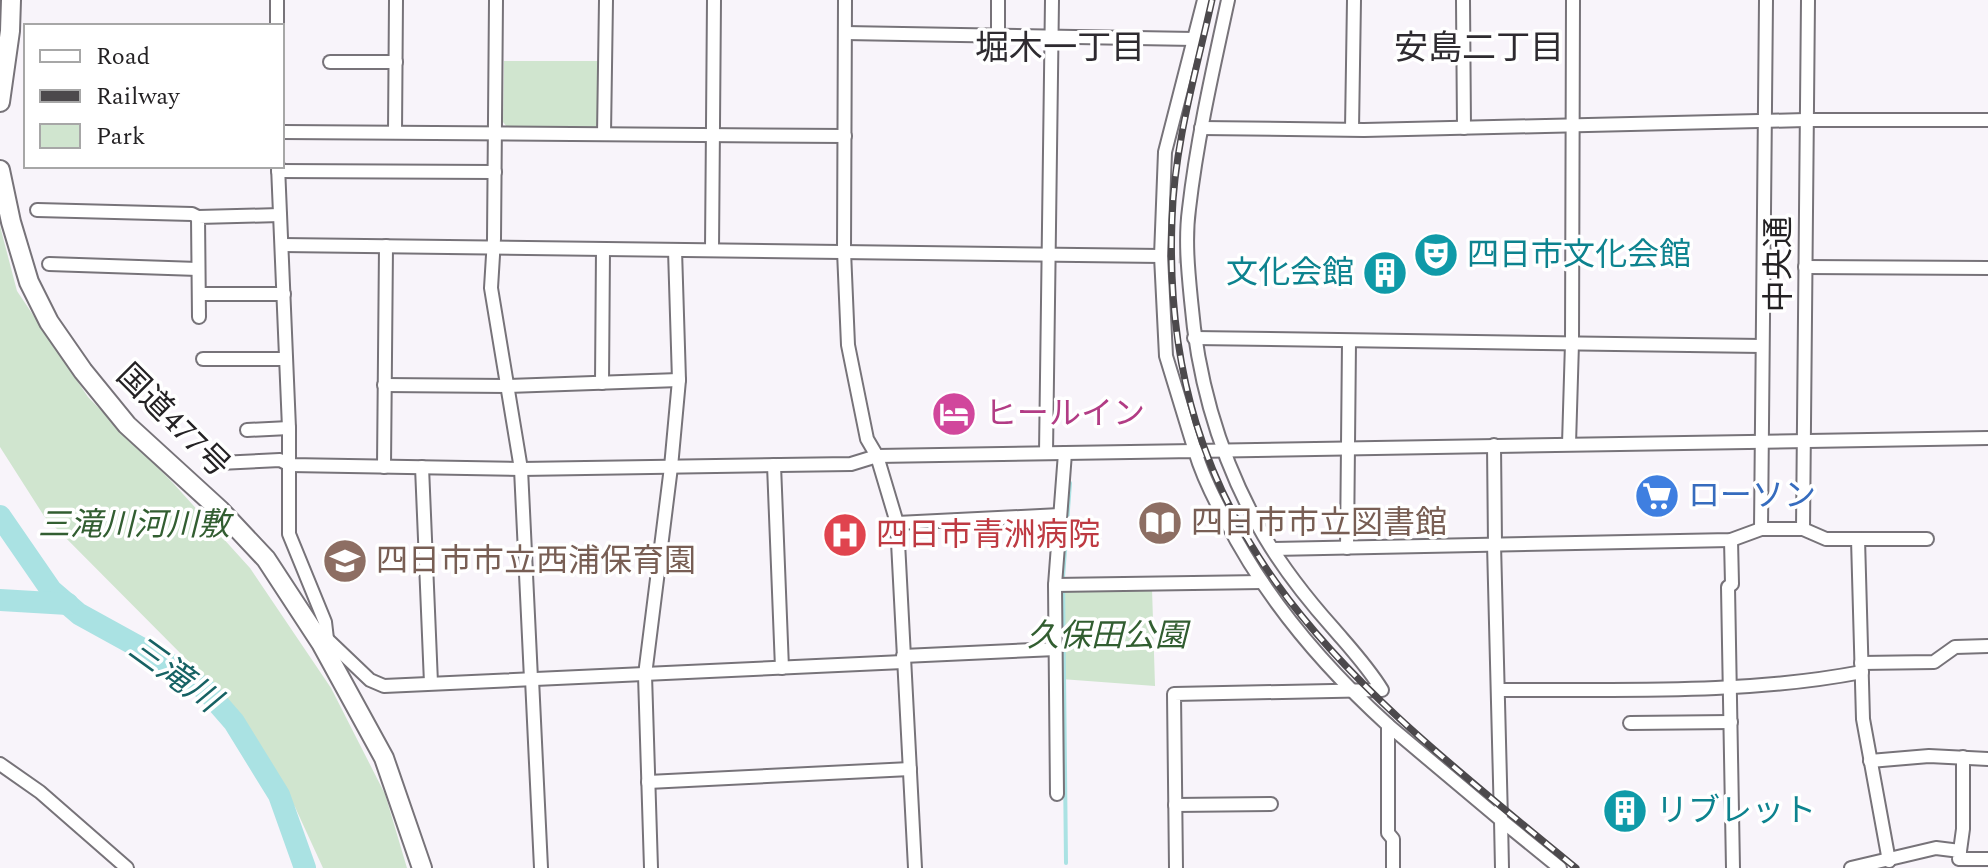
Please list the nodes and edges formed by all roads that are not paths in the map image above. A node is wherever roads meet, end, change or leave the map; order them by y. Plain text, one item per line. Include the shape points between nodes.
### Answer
1 (11, 0) edge
2 (277, 0) edge
3 (396, 0) edge
4 (496, 0) edge
5 (606, 0) edge
6 (714, 0) edge
7 (845, 0) edge
8 (998, 0) edge
9 (1052, 0) edge
10 (1204, 0) edge
11 (1228, 0) edge
12 (1354, 0) edge
13 (1463, 0) edge
14 (1573, 0) edge
15 (1766, 0) edge
16 (1808, 0) edge
17 (277, 24) edge
18 (845, 33) junction
19 (998, 36) junction
20 (1052, 37) junction
21 (1195, 39) junction
22 (330, 62) dead end
23 (396, 62) junction
24 (0, 102) edge
25 (1806, 120) junction
26 (1988, 120) edge
27 (1764, 122) junction
28 (1572, 126) junction
29 (1201, 128) junction
30 (1464, 128) junction
31 (1352, 129) junction
32 (284, 132) edge
33 (395, 132) junction
34 (495, 133) junction
35 (604, 134) junction
36 (713, 135) junction
37 (845, 136) junction
38 (278, 169) edge
39 (0, 170) edge
40 (495, 172) junction
41 (37, 210) dead end
42 (280, 215) junction
43 (198, 217) junction
44 (282, 245) junction
45 (386, 246) junction
46 (492, 248) junction
47 (603, 249) junction
48 (712, 249) junction
49 (675, 250) junction
50 (844, 251) junction
51 (1048, 253) junction
52 (1161, 256) junction
53 (49, 264) dead end
54 (1805, 267) junction
55 (1988, 268) edge
56 (198, 269) junction
57 (199, 294) junction
58 (284, 294) junction
59 (199, 317) dead end
60 (1194, 338) junction
61 (1349, 342) junction
62 (1572, 343) junction
63 (1762, 346) junction
64 (203, 359) dead end
65 (286, 359) junction
66 (679, 380) junction
67 (602, 383) junction
68 (384, 385) junction
69 (507, 386) junction
70 (289, 428) junction
71 (247, 430) dead end
72 (1988, 438) edge
73 (1804, 439) junction
74 (1760, 442) junction
75 (1569, 444) junction
76 (1494, 445) junction
77 (1348, 448) junction
78 (1223, 450) junction
79 (1195, 451) junction
80 (1046, 453) junction
81 (1065, 453) junction
82 (877, 456) junction
83 (219, 463) dead end
84 (290, 465) junction
85 (774, 465) junction
86 (384, 467) junction
87 (422, 467) junction
88 (671, 467) junction
89 (521, 469) junction
90 (1060, 515) junction
91 (897, 523) junction
92 (1761, 529) junction
93 (1803, 529) junction
94 (1858, 539) junction
95 (1927, 539) dead end
96 (1731, 540) junction
97 (1494, 544) junction
98 (1347, 548) junction
99 (1273, 549) junction
100 (1262, 582) junction
101 (1060, 585) junction
102 (324, 641) junction
103 (1988, 646) edge
104 (1056, 649) junction
105 (903, 659) junction
106 (782, 668) junction
107 (1861, 668) junction
108 (645, 675) junction
109 (531, 679) junction
110 (431, 683) junction
111 (1730, 686) junction
112 (1498, 690) junction
113 (1351, 691) junction
114 (1731, 722) junction
115 (1630, 723) dead end
116 (1388, 725) junction
117 (1963, 757) junction
118 (1988, 759) edge
119 (1870, 761) junction
120 (0, 764) edge
121 (910, 769) junction
122 (648, 782) junction
123 (1057, 794) dead end
124 (1271, 804) dead end
125 (1175, 805) junction
126 (1501, 820) junction
127 (1959, 859) edge
128 (1988, 859) edge
129 (1889, 861) junction
130 (127, 868) edge
131 (422, 868) edge
132 (541, 868) edge
133 (651, 868) edge
134 (915, 868) edge
135 (1176, 868) edge
136 (1393, 868) edge
137 (1502, 868) edge
138 (1560, 868) edge
139 (1733, 868) edge
140 (1851, 868) edge

1 - 24 highway
2 - 17 street
3 - 23 street
4 - 34 street
5 - 35 street
6 - 36 street
7 - 18 street
8 - 19 street
9 - 20 street
10 - 21 street
11 - 29 street
12 - 31 street
13 - 30 street
14 - 28 street
15 - 27 street, 中央通
16 - 25 street, 中央通
18 - 19 street
18 - 37 street
19 - 20 street
20 - 21 street
20 - 51 street
21 - 52 street via 1165,152
22 - 23 street
23 - 33 street
25 - 26 street
25 - 27 street
25 - 54 street, 中央通
27 - 28 street
27 - 63 street, 中央通
28 - 30 street
28 - 62 street
29 - 31 street
29 - 60 street via 1187,258
30 - 31 street
32 - 33 street
33 - 34 street
34 - 35 street
34 - 40 street
35 - 36 street
36 - 37 street
36 - 48 street
37 - 50 street
38 - 40 street
38 - 42 street
39 - 102 highway, 国道477号 via 29,282 49,322 127,425 266,559
40 - 46 street
41 - 43 street
42 - 43 street
42 - 44 street
43 - 56 street
44 - 45 street
44 - 58 street
45 - 46 street
45 - 68 street
46 - 47 street
46 - 69 street via 491,288
47 - 49 street
47 - 67 street
48 - 49 street
48 - 50 street
49 - 66 street
50 - 51 street
50 - 82 street via 848,345 867,439
51 - 52 street
51 - 80 street
52 - 79 street via 1166,356
53 - 56 street
54 - 55 street
54 - 73 street, 中央通
56 - 57 street
57 - 58 street
57 - 59 street
58 - 65 street
60 - 61 street
60 - 78 street
61 - 62 street
61 - 77 street
62 - 63 street
62 - 75 street
63 - 74 street, 中央通
64 - 65 street
65 - 70 street
66 - 67 street
66 - 88 street
67 - 69 street
68 - 69 street
68 - 86 street
69 - 89 street
70 - 71 street
70 - 84 street
72 - 73 street
73 - 74 street
73 - 93 street, 中央通
74 - 75 street
74 - 92 street, 中央通
75 - 76 street
76 - 77 street
76 - 97 street
77 - 78 street
77 - 98 street
78 - 79 street
78 - 99 street
79 - 81 street
79 - 100 street via 1240,549
80 - 81 street
80 - 82 street
81 - 90 street
82 - 85 street via 851,464
82 - 91 street
83 - 84 street via 280,460
84 - 86 street
84 - 102 street via 289,534 325,622
85 - 88 street
85 - 106 street
86 - 87 street
87 - 89 street
87 - 110 street
88 - 89 street
88 - 108 street
89 - 109 street
90 - 91 street
90 - 101 street
91 - 105 street
92 - 93 street
92 - 96 street
93 - 94 street via 1826,539
94 - 95 street
94 - 107 street
96 - 97 street
96 - 111 street
97 - 98 street
97 - 112 street
98 - 99 street
99 - 113 street via 1382,690
100 - 101 street
100 - 113 street
101 - 104 street
102 - 110 street via 377,684
102 - 131 highway, 国道477号 via 384,758
103 - 107 street via 1955,647 1934,662
104 - 105 street
104 - 123 street
105 - 106 street
105 - 121 street
106 - 108 street
107 - 111 street via 1805,683
107 - 119 street
108 - 109 street
108 - 122 street
109 - 110 street
109 - 132 street
111 - 112 street
111 - 114 street
112 - 126 street
113 - 116 street
113 - 125 street via 1174,694
114 - 115 street
114 - 139 street
116 - 126 street
116 - 136 street
117 - 118 street
117 - 119 street
117 - 127 street
119 - 129 street
120 - 130 street
121 - 122 street
121 - 134 street
122 - 133 street
124 - 125 street
125 - 135 street
126 - 137 street
126 - 138 street
127 - 128 street
127 - 129 street via 1936,848
129 - 140 street

